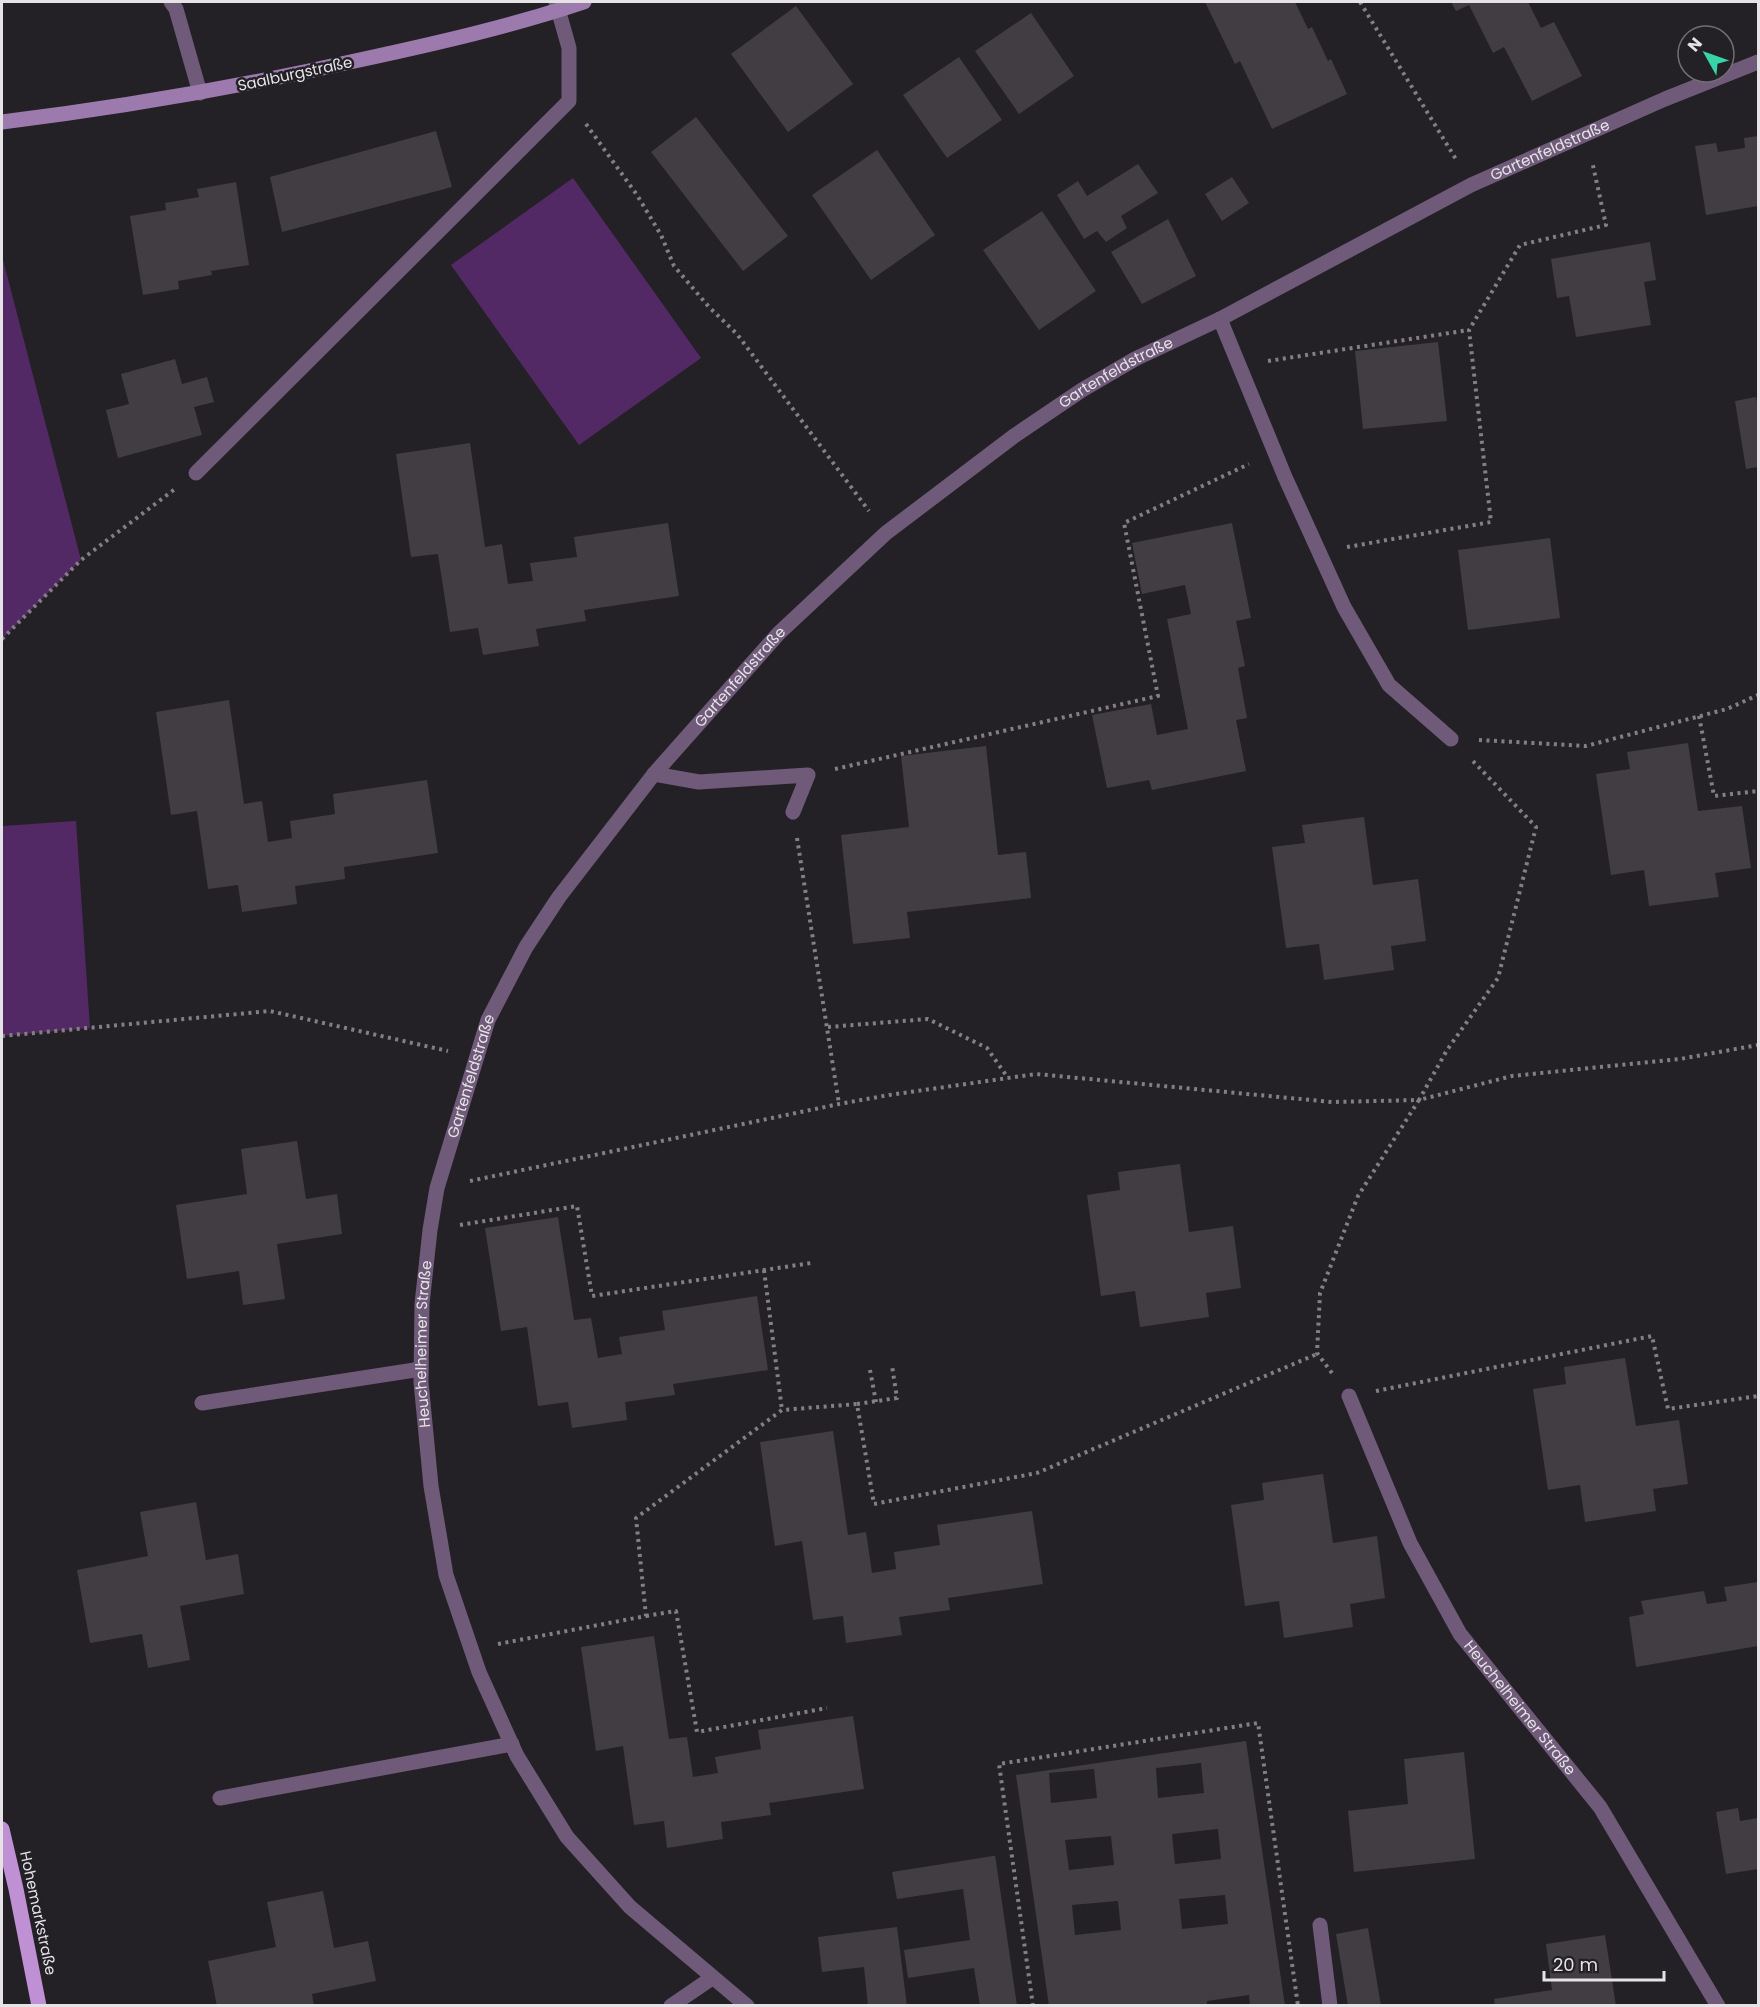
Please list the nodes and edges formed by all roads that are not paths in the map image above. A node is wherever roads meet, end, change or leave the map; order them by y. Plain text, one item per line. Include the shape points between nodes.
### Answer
1 (171, 2) edge
2 (584, 2) edge
3 (558, 6) edge
4 (1758, 62) edge
5 (200, 93) junction
6 (2, 114) edge
7 (55, 115) junction
8 (2, 122) edge
9 (1220, 319) junction
10 (196, 473) road end
11 (1451, 739) road end
12 (654, 774) junction
13 (793, 812) dead end
14 (437, 1188) joint
15 (421, 1369) junction
16 (1349, 1396) road end
17 (202, 1403) dead end
18 (512, 1744) junction
19 (220, 1798) dead end
20 (2, 1829) edge
21 (1320, 1926) dead end
22 (712, 1978) junction
23 (39, 2006) edge
24 (670, 2006) edge
25 (747, 2006) edge
26 (1330, 2006) edge
27 (1718, 2006) edge

1 - 5 street
2 - 3 street, Saalburgstraße
3 - 5 street, Saalburgstraße via 526,21 428,45
3 - 10 street via 569,48 568,101
4 - 9 street, Gartenfeldstraße via 1471,185
5 - 7 street, Saalburgstraße
6 - 7 street
7 - 8 street, Saalburgstraße
9 - 11 street via 1344,607 1389,685
9 - 12 street, Gartenfeldstraße via 1135,359 1082,390 1005,442 886,533 780,633
12 - 13 street via 699,782 808,776
12 - 14 street, Gartenfeldstraße via 559,897 526,947 488,1020
14 - 15 street, Heuchelheimer Straße via 422,1304
15 - 17 street
15 - 18 street, Heuchelheimer Straße via 431,1486 446,1575 479,1672
16 - 27 street, Heuchelheimer Straße via 1410,1543 1460,1634 1600,1807
18 - 19 street
18 - 22 street, Heuchelheimer Straße via 567,1838 630,1907
20 - 23 main road, Hohemarkstraße
21 - 26 street
22 - 24 street
22 - 25 street, Heuchelheimer Straße

